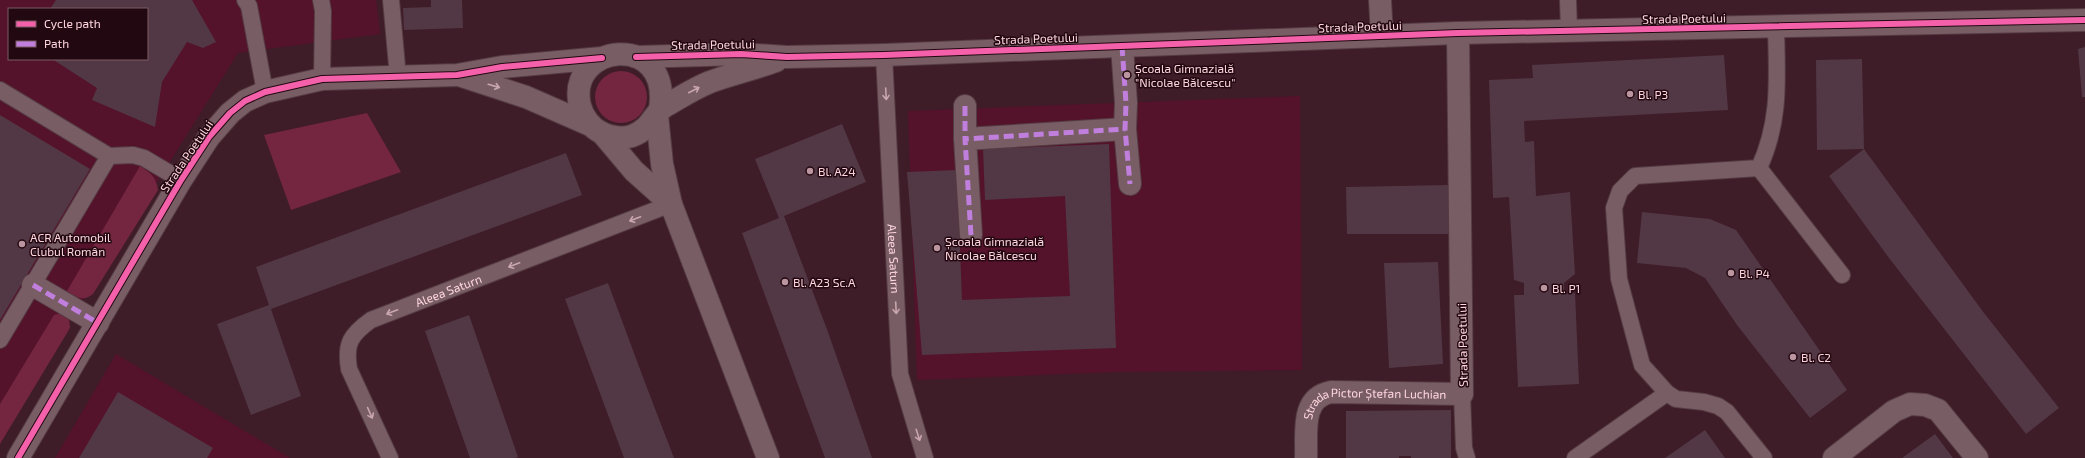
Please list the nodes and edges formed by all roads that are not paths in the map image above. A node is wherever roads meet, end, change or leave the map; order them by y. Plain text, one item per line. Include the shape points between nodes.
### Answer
1 (245, 0) edge
2 (321, 0) edge
3 (391, 0) edge
4 (1380, 0) edge
5 (1568, 0) edge
6 (2085, 20) edge
7 (1776, 27) junction
8 (1569, 30) junction
9 (1458, 32) junction
10 (1382, 36) junction
11 (1122, 46) junction
12 (884, 55) junction
13 (636, 57) junction
14 (787, 57) junction
15 (602, 58) junction
16 (457, 75) junction
17 (398, 77) junction
18 (322, 79) junction
19 (0, 90) edge
20 (265, 92) junction
21 (964, 106) dead end
22 (658, 112) junction
23 (596, 129) junction
24 (1125, 129) junction
25 (965, 139) junction
26 (109, 156) junction
27 (1759, 168) junction
28 (180, 180) junction
29 (1130, 184) dead end
30 (671, 204) junction
31 (971, 235) dead end
32 (1842, 274) dead end
33 (33, 285) junction
34 (98, 323) junction
35 (0, 340) edge
36 (1667, 393) junction
37 (1462, 394) junction
38 (18, 458) edge
39 (390, 458) edge
40 (768, 458) edge
41 (925, 458) edge
42 (1306, 458) edge
43 (1467, 458) edge
44 (1575, 458) edge
45 (1764, 458) edge
46 (1834, 458) edge
47 (1977, 458) edge

1 - 20 lane via 249,6
2 - 18 lane
3 - 17 lane
4 - 10 street
5 - 8 lane
6 - 7 street, Strada Poetului
7 - 8 street, Strada Poetului
7 - 27 lane via 1777,85 1774,128
8 - 9 street, Strada Poetului
9 - 10 street, Strada Poetului
9 - 37 street, Strada Poetului
10 - 11 street, Strada Poetului
11 - 12 street, Strada Poetului
11 - 24 street
12 - 14 street, Strada Poetului
12 -> 41 lane, Aleea Saturn via 900,374
13 - 14 street, Strada Poetului via 741,54
13 - 15 street, Strada Poetului via 613,54
13 - 22 street, Strada Poetului via 654,71 660,82 662,96
22 -> 14 street, Strada Poetului via 708,83
15 - 16 street, Strada Poetului via 502,67
15 - 23 street, Strada Poetului via 584,74 580,85 582,113
16 - 17 street, Strada Poetului
16 -> 23 street, Strada Poetului via 526,97
17 - 18 street, Strada Poetului
18 - 20 street, Strada Poetului
19 - 26 lane
20 - 28 street, Strada Poetului via 245,100 230,113 209,137
21 - 25 street
22 - 23 street, Strada Poetului via 643,130 630,136 616,137
22 - 30 street via 662,164
23 - 30 street via 634,172
24 - 25 street
24 - 29 street
25 - 31 street
26 - 28 lane via 133,155 144,158
26 - 33 lane
27 - 32 lane
27 - 36 lane via 1635,176 1620,192 1614,208 1619,279 1642,365
28 - 34 street, Strada Poetului
30 -> 39 lane, Aleea Saturn via 371,320 359,329 350,340 346,353 350,369
30 - 40 street
33 - 34 street
33 - 35 lane
34 - 38 street, Strada Poetului
36 - 44 lane
36 - 45 lane via 1676,399 1704,402 1728,412
37 - 42 street, Strada Pictor Ștefan Luchian via 1323,394 1315,398 1310,405
37 - 43 lane via 1464,448
46 - 47 street via 1894,411 1910,404 1925,405 1938,410

